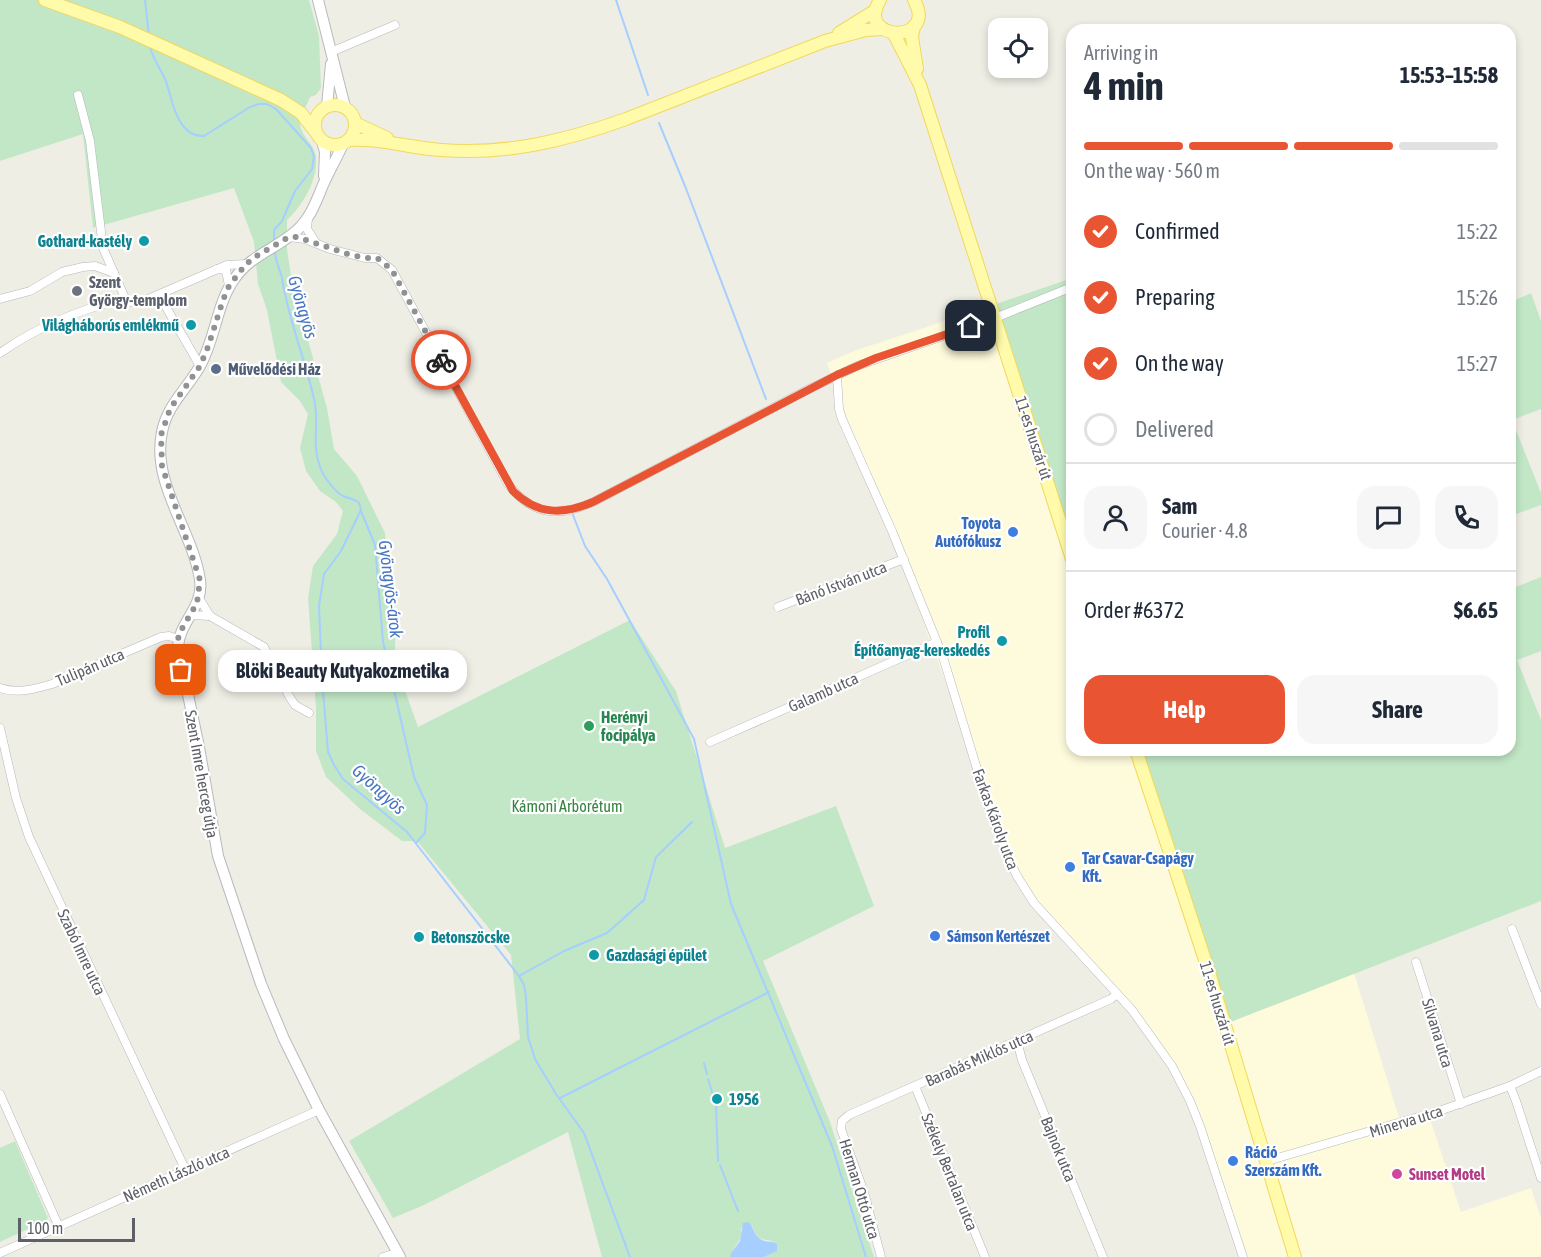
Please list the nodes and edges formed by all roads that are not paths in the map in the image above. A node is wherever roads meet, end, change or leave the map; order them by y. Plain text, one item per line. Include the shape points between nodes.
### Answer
1 (45, 0) edge
2 (318, 0) edge
3 (914, 0) edge
4 (878, 5) edge
5 (395, 25) dead end
6 (914, 26) junction
7 (889, 32) junction
8 (825, 41) junction
9 (331, 52) junction
10 (920, 85) junction
11 (78, 95) dead end
12 (281, 100) junction
13 (345, 107) junction
14 (324, 109) junction
15 (355, 123) junction
16 (319, 136) junction
17 (346, 142) junction
18 (402, 145) junction
19 (323, 185) junction
20 (308, 218) junction
21 (279, 243) junction
22 (317, 244) junction
23 (246, 264) junction
24 (216, 269) junction
25 (114, 273) junction
26 (229, 286) junction
27 (1066, 289) edge
28 (159, 295) junction
29 (125, 298) junction
30 (0, 299) edge
31 (995, 318) junction
32 (0, 353) edge
33 (200, 366) junction
34 (837, 375) junction
35 (1066, 540) edge
36 (904, 559) junction
37 (199, 598) junction
38 (778, 607) dead end
39 (190, 615) junction
40 (210, 616) junction
41 (178, 639) junction
42 (937, 642) junction
43 (0, 688) edge
44 (309, 713) dead end
45 (0, 728) edge
46 (710, 742) dead end
47 (1138, 756) edge
48 (1512, 929) dead end
49 (1416, 962) dead end
50 (1117, 994) junction
51 (1541, 1004) edge
52 (1017, 1041) junction
53 (1541, 1071) edge
54 (915, 1086) junction
55 (1510, 1086) junction
56 (0, 1094) edge
57 (1461, 1104) junction
58 (318, 1110) junction
59 (842, 1121) joint
60 (1267, 1161) junction
61 (185, 1169) junction
62 (1541, 1178) edge
63 (60, 1227) junction
64 (0, 1253) edge
65 (399, 1255) edge
66 (385, 1257) edge
67 (881, 1257) edge
68 (985, 1257) edge
69 (1103, 1257) edge
70 (1243, 1257) edge
71 (1295, 1257) edge

1 - 12 main road via 120,27
2 - 9 main road
3 - 6 main road via 918,11
4 - 7 main road via 879,24
4 - 8 main road
5 - 9 street
6 - 7 main road via 909,31
6 - 10 main road via 912,37
7 - 8 main road via 866,30
7 - 10 main road
8 - 18 main road via 626,119 557,141 497,151
9 - 13 main road
9 - 14 main road
10 - 31 main road, 11-es huszár út
11 - 25 street via 90,141 103,248
12 - 14 main road
12 - 16 main road via 301,113
13 - 14 main road
13 - 15 main road
14 - 16 main road via 315,122
15 - 17 main road via 354,133
15 - 18 main road
16 - 17 main road via 333,146
16 - 19 main road via 326,165
17 - 18 main road via 362,139
17 - 19 main road
19 - 20 main road
20 - 21 main road
20 - 22 street via 307,229
21 - 22 street via 305,239
21 - 23 main road
22 - 34 street via 377,258 392,270 508,484 520,498 538,509 563,512 584,506
23 - 24 street
23 - 26 main road
24 - 26 street via 226,270
24 - 28 street
25 - 29 street
25 - 30 street via 96,266 83,267 50,278 30,291
26 - 33 main road
27 - 31 street
28 - 29 street via 139,303
28 - 33 street
29 - 32 street via 50,325
31 - 34 street
31 - 35 main road, 11-es huszár út
33 - 37 main road via 170,409 160,451 165,478 197,568
34 - 36 street, Farkas Károly utca via 842,419
36 - 38 street, Bánó István utca
36 - 42 street, Farkas Károly utca
37 - 39 main road
37 - 40 street
39 - 40 street
39 - 41 main road
40 - 44 street via 264,647 295,705
41 - 43 street, Tulipán utca via 161,637 52,684 20,691
41 - 58 main road, Szent Imre herceg útja via 218,856 268,1005
42 - 46 street, Galamb utca
42 - 50 street, Farkas Károly utca via 991,816 1017,876 1034,903
45 - 61 street, Szabó Imre utca via 29,837
47 - 60 main road, 11-es huszár út
48 - 51 street
49 - 57 street, Silvana utca
50 - 52 street, Barabás Miklós utca
50 - 70 street, Farkas Károly utca via 1161,1050 1190,1101
52 - 54 street, Barabás Miklós utca
52 - 69 street, Bajnok utca
53 - 55 street, Minerva utca
54 - 59 street, Barabás Miklós utca
54 - 68 street, Székely Bertalan utca
55 - 57 street, Minerva utca
55 - 62 street
56 - 63 street
57 - 60 street, Minerva utca
58 - 61 street, Németh László utca
58 - 65 main road, Szent Imre herceg útja
59 - 67 street, Herman Ottó utca via 841,1129 864,1192
60 - 71 main road, 11-es huszár út
61 - 63 street, Németh László utca
63 - 64 street, Németh László utca
65 - 66 street

